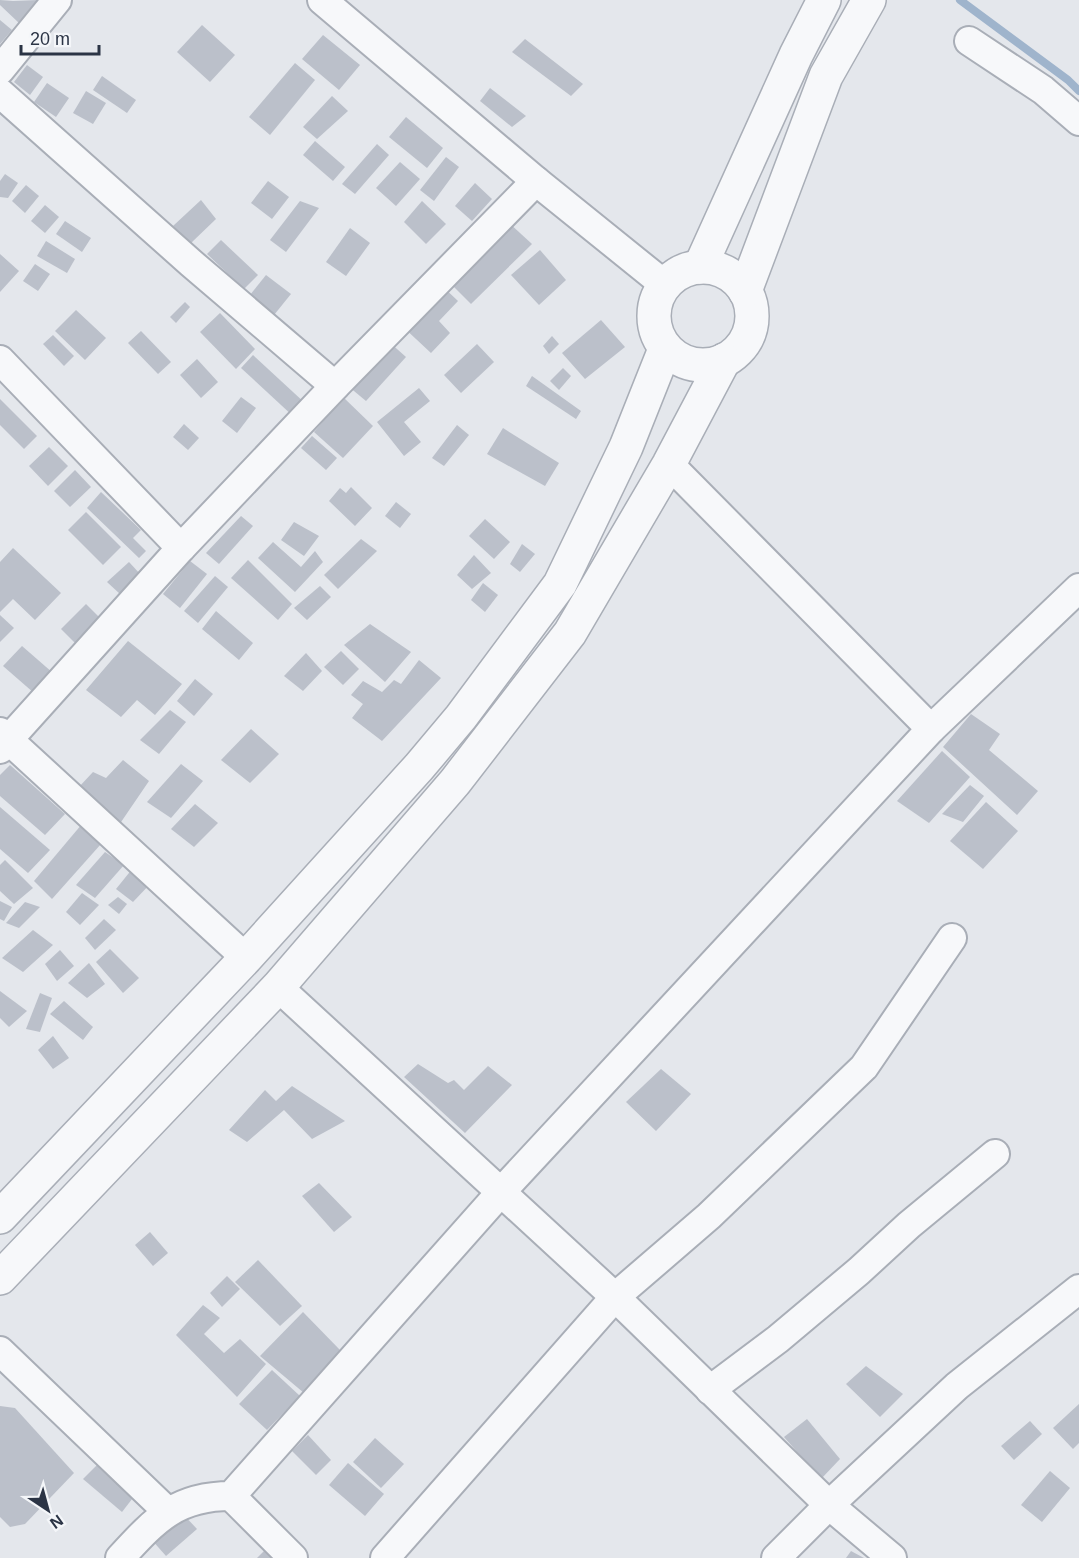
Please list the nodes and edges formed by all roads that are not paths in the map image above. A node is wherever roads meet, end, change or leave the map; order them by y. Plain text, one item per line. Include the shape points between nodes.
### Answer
1 (57, 0) edge
2 (322, 0) edge
3 (824, 0) edge
4 (869, 0) edge
5 (969, 41) dead end
6 (0, 70) edge
7 (0, 93) edge
8 (1079, 121) edge
9 (536, 181) junction
10 (700, 267) junction
11 (665, 285) junction
12 (745, 291) junction
13 (665, 349) junction
14 (0, 360) edge
15 (724, 360) junction
16 (335, 386) junction
17 (669, 464) junction
18 (181, 548) junction
19 (1079, 588) edge
20 (931, 729) junction
21 (3, 740) edge
22 (952, 938) dead end
23 (246, 958) junction
24 (278, 987) junction
25 (995, 1154) dead end
26 (500, 1193) junction
27 (0, 1217) edge
28 (0, 1278) edge
29 (1079, 1289) edge
30 (615, 1297) junction
31 (0, 1351) edge
32 (710, 1390) junction
33 (231, 1496) junction
34 (829, 1506) junction
35 (168, 1512) junction
36 (120, 1558) edge
37 (293, 1558) edge
38 (385, 1558) edge
39 (776, 1558) edge
40 (892, 1558) edge

1 - 6 street
2 - 9 street
3 - 10 street
4 - 12 street via 826,76
5 - 8 street via 1043,90
7 - 16 street
9 - 11 street
9 - 16 street
10 - 11 street via 687,269
10 - 12 street via 726,272
11 - 13 street via 658,295 653,318
12 - 15 street via 751,303 750,330 736,353
13 - 15 street via 698,365
13 - 23 street via 626,447 560,584 461,717
14 - 18 street
15 - 17 street
16 - 18 street
17 - 20 street
17 - 24 street via 570,633 455,782
18 - 21 street
19 - 20 street
20 - 26 street
21 - 23 street
22 - 30 street via 864,1067 709,1216
23 - 27 street
24 - 26 street
24 - 28 street
25 - 32 street via 778,1340
26 - 30 street
26 - 33 street
29 - 34 street via 957,1386
30 - 32 street
30 - 38 street
31 - 35 street
32 - 34 street
33 - 35 street via 194,1500
33 - 37 street
34 - 39 street
34 - 40 street
35 - 36 street via 153,1522

